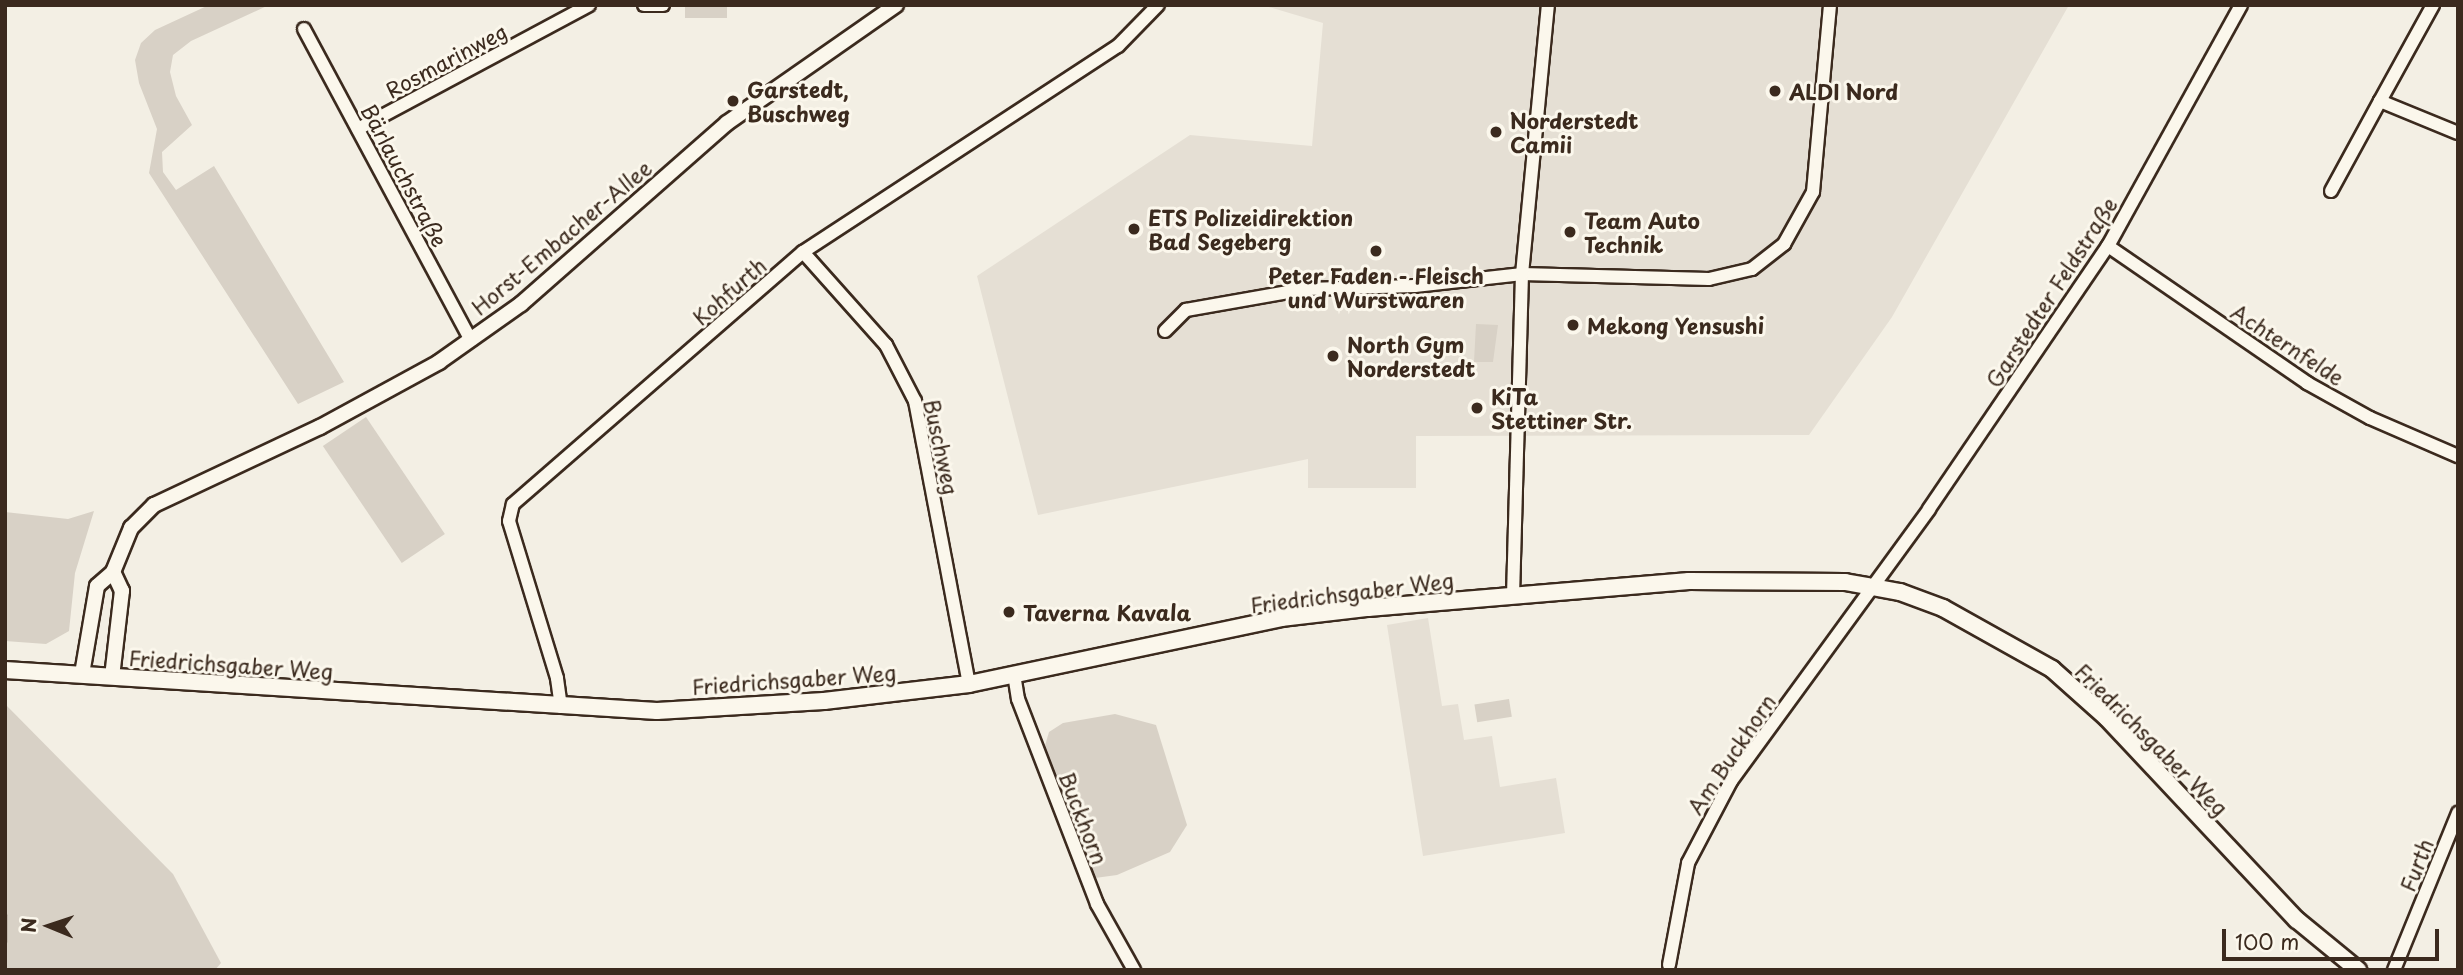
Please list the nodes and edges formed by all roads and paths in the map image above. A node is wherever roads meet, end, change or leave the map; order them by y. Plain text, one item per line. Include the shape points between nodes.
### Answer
1 (589, 5) edge
2 (644, 5) edge
3 (663, 5) edge
4 (895, 5) edge
5 (1158, 5) edge
6 (1548, 5) edge
7 (1830, 5) edge
8 (2241, 5) edge
9 (2433, 5) edge
10 (304, 29) dead end
11 (2380, 101) junction
12 (358, 129) junction
13 (2458, 133) edge
14 (2331, 191) dead end
15 (2108, 246) junction
16 (803, 253) junction
17 (1522, 274) junction
18 (1165, 331) dead end
19 (471, 340) junction
20 (2458, 456) edge
21 (113, 572) junction
22 (1871, 586) junction
23 (1513, 596) junction
24 (5, 670) edge
25 (82, 674) junction
26 (1014, 674) junction
27 (112, 677) junction
28 (969, 684) junction
29 (561, 707) junction
30 (2458, 813) edge
31 (1669, 965) dead end
32 (1134, 970) edge
33 (2358, 970) edge
34 (2394, 970) edge

1 - 12 street, Rosmarinweg
2 - 3 street
4 - 19 street, Horst-Embacher-Allee via 727,123 545,284
5 - 16 street, Kohfurth via 1118,46
6 - 17 street
7 - 17 street via 1813,192 1797,227 1771,257 1752,270 1709,279
8 - 15 street, Garstedter Feldstraße
9 - 11 street
10 - 12 street, Bärlauchstraße
11 - 13 street
11 - 14 street
12 - 19 street, Bärlauchstraße
15 - 20 street, Achternfelde via 2307,383 2370,418
15 - 22 street, Garstedter Feldstraße via 1929,509
16 - 28 street, Buschweg via 886,345 915,401
16 - 29 street, Kohfurth via 513,504 509,521 557,678
17 - 18 street via 1416,286 1265,294 1186,310
17 - 23 street
19 - 21 street, Horst-Embacher-Allee via 395,388 154,505 123,540
21 - 25 street, Horst-Embacher-Allee via 97,586
21 - 27 street via 122,591
22 - 23 main road, Friedrichsgaber Weg via 1786,579 1689,581
22 - 31 street, Am Buckhorn via 1731,781 1695,844 1676,914
22 - 33 main road, Friedrichsgaber Weg via 1943,608 2052,669 2108,718 2297,920
23 - 26 main road, Friedrichsgaber Weg via 1281,618
24 - 25 main road, Friedrichsgaber Weg
25 - 27 main road, Friedrichsgaber Weg
26 - 28 main road, Friedrichsgaber Weg
26 - 32 street, Buckhorn via 1018,699 1097,904
27 - 29 main road, Friedrichsgaber Weg
28 - 29 main road, Friedrichsgaber Weg via 765,705 657,711
30 - 34 street, Furth

